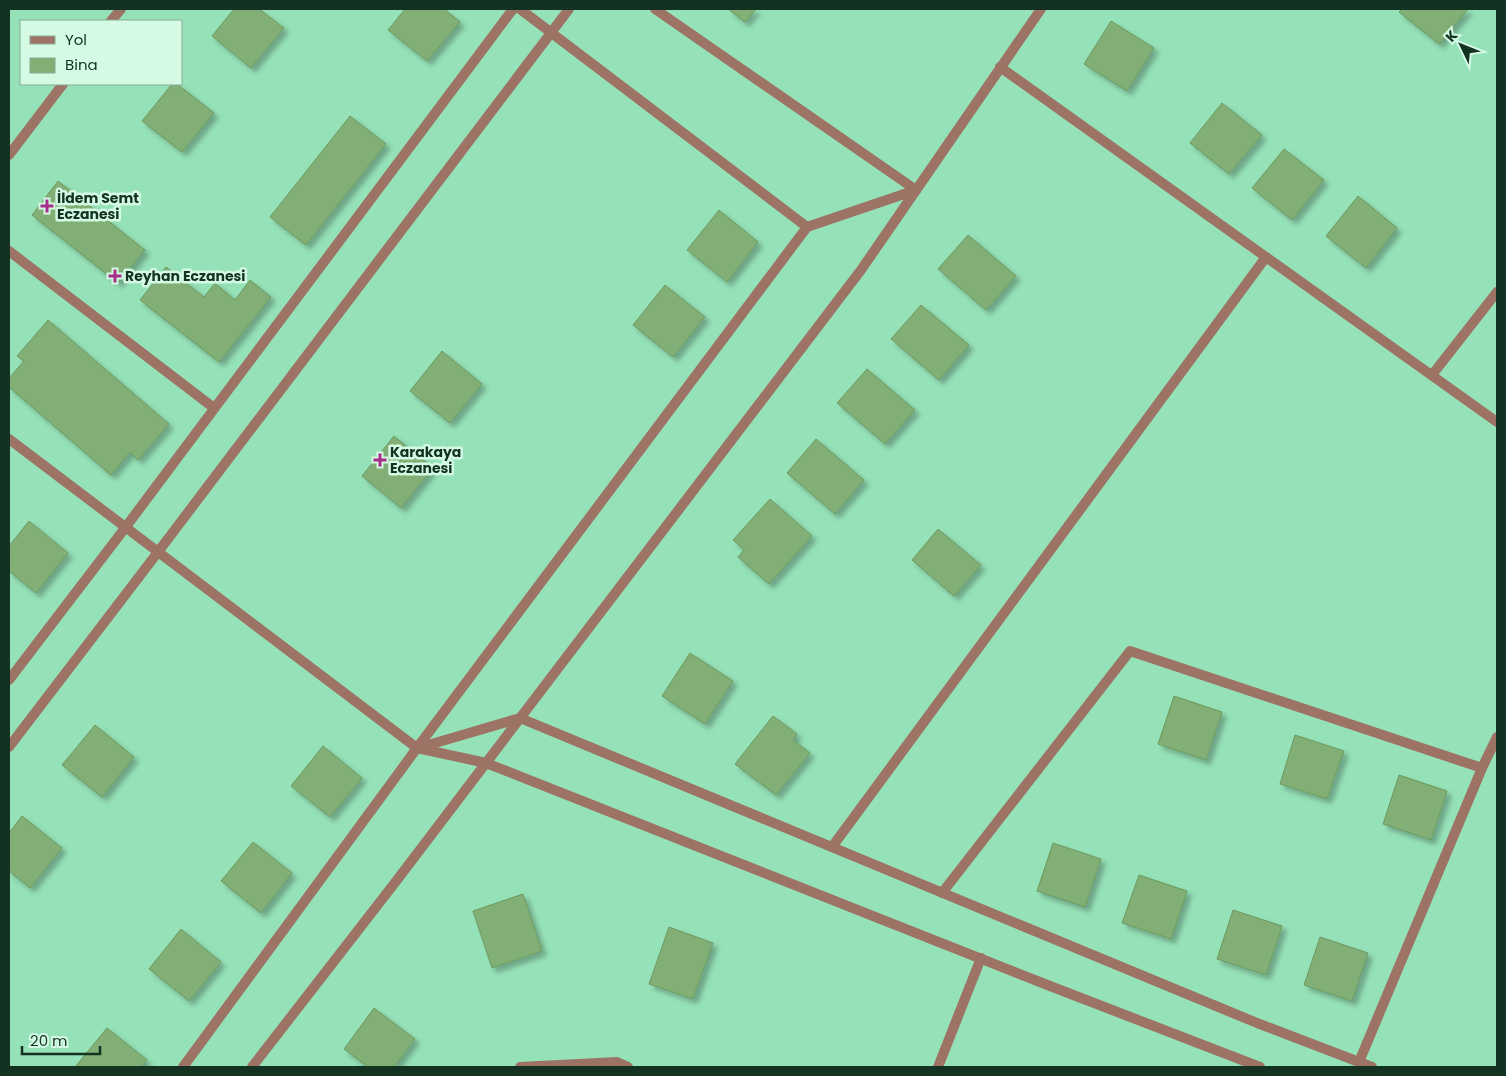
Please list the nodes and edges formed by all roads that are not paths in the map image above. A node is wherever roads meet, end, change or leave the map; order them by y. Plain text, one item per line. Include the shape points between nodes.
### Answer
1 (121, 9) edge
2 (513, 9) edge
3 (520, 9) edge
4 (570, 9) edge
5 (655, 9) edge
6 (1040, 9) edge
7 (112, 20) edge
8 (552, 33) junction
9 (1000, 67) junction
10 (62, 85) edge
11 (9, 155) edge
12 (916, 190) junction
13 (807, 227) junction
14 (10, 254) edge
15 (1266, 256) junction
16 (1497, 292) edge
17 (1432, 375) junction
18 (214, 408) junction
19 (1497, 420) edge
20 (9, 440) edge
21 (125, 528) junction
22 (158, 552) junction
23 (9, 680) edge
24 (520, 718) junction
25 (1497, 737) edge
26 (9, 747) edge
27 (417, 748) junction
28 (486, 763) junction
29 (1482, 768) junction
30 (832, 847) junction
31 (942, 893) junction
32 (981, 958) junction
33 (1359, 1062) junction
34 (183, 1067) edge
35 (252, 1067) edge
36 (520, 1067) edge
37 (628, 1067) edge
38 (938, 1067) edge
39 (1260, 1067) edge
40 (1372, 1067) edge

1 - 7 street
2 - 18 street
3 - 8 street
4 - 8 street
5 - 12 street
6 - 9 street
8 - 13 street
8 - 22 street
9 - 12 street
9 - 15 street
10 - 11 street
12 - 13 street
12 - 24 street via 861,270
13 - 27 street
14 - 18 street
15 - 17 street
15 - 30 street
16 - 17 street
17 - 19 street
18 - 21 street
20 - 21 street
21 - 22 street
21 - 23 street
22 - 26 street
22 - 27 street
24 - 27 street
24 - 28 street
24 - 30 street
25 - 29 street
27 - 28 street
27 - 34 street
28 - 32 street
28 - 35 street
29 - 31 street via 1130,651
29 - 33 street
30 - 31 street
31 - 33 street via 1248,1020
32 - 38 street
32 - 39 street
33 - 40 street
36 - 37 street via 617,1062

